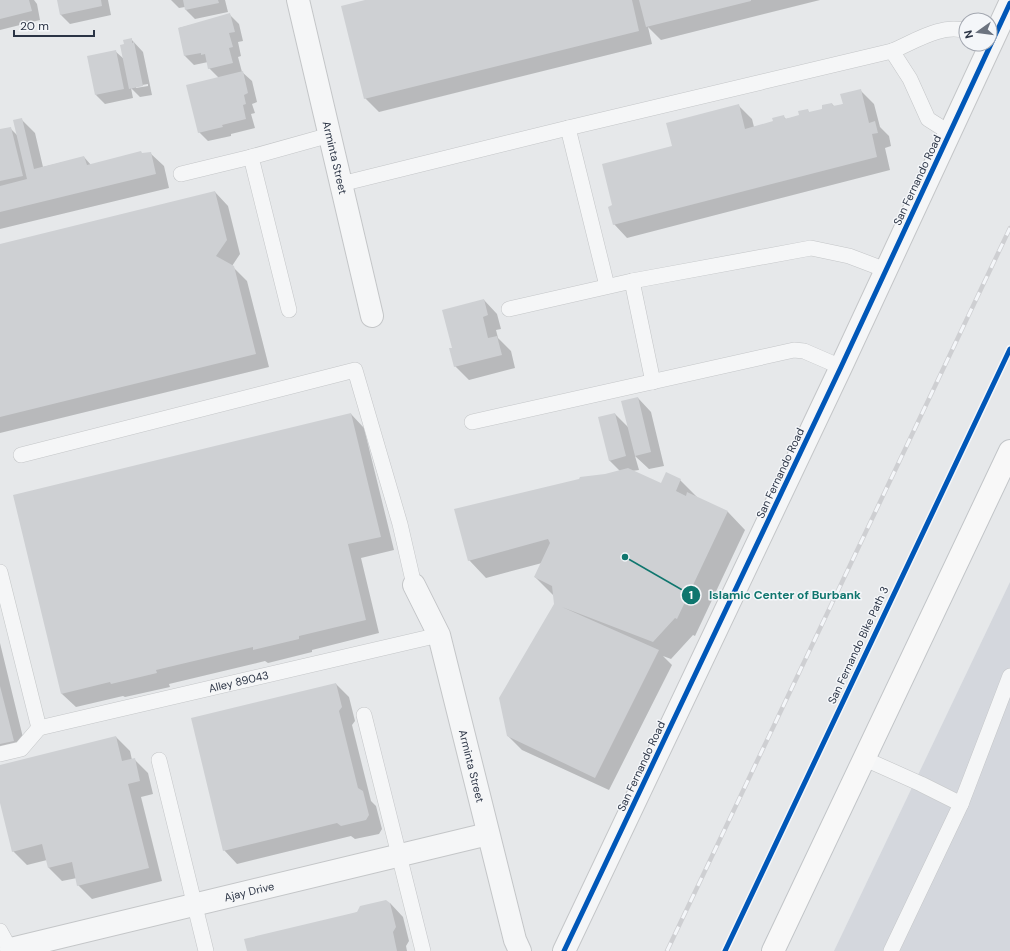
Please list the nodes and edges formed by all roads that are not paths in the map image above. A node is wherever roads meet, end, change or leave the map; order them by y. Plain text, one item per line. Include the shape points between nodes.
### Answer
1 (298, 0) edge
2 (1010, 3) edge
3 (998, 26) edge
4 (958, 28) edge
5 (892, 51) junction
6 (985, 52) edge
7 (568, 128) junction
8 (950, 133) junction
9 (330, 135) junction
10 (251, 157) junction
11 (181, 174) dead end
12 (341, 184) junction
13 (886, 270) junction
14 (632, 281) junction
15 (607, 286) junction
16 (509, 309) dead end
17 (289, 310) dead end
18 (372, 316) dead end
19 (841, 367) junction
20 (653, 382) junction
21 (472, 422) dead end
22 (1010, 451) edge
23 (21, 455) dead end
24 (0, 572) edge
25 (414, 584) joint
26 (439, 635) junction
27 (1010, 676) edge
28 (364, 715) dead end
29 (39, 728) junction
30 (0, 754) edge
31 (865, 759) junction
32 (159, 760) dead end
33 (961, 804) junction
34 (488, 834) junction
35 (399, 855) junction
36 (194, 905) junction
37 (6, 946) edge
38 (206, 951) edge
39 (423, 951) edge
40 (520, 951) edge
41 (564, 951) edge
42 (773, 951) edge
43 (891, 951) edge

1 - 9 street, Arminta Street
2 - 3 street, San Fernando Road
4 - 5 lane via 938,31
5 - 7 lane
5 - 8 lane via 910,79 928,119
6 - 8 street, San Fernando Road
7 - 12 lane
7 - 15 lane
8 - 13 street, San Fernando Road
9 - 10 lane
9 - 12 street, Arminta Street
10 - 11 lane
10 - 17 lane
12 - 18 street, Arminta Street
13 - 14 lane via 849,256 811,248
13 - 19 street, San Fernando Road
14 - 15 lane
14 - 20 lane
15 - 16 lane
19 - 20 lane via 804,351 794,350
19 - 41 street, San Fernando Road
20 - 21 lane
22 - 31 main road
23 - 25 lane via 355,370 400,524
24 - 29 lane
25 - 26 street, Arminta Street
26 - 29 lane, Alley 89043
26 - 34 street, Arminta Street
27 - 33 lane
28 - 35 lane
29 - 30 lane via 21,749
31 - 33 lane
31 - 42 main road
32 - 36 lane
33 - 43 lane
34 - 35 street, Ajay Drive
34 - 40 street, Arminta Street
35 - 36 street, Ajay Drive
35 - 39 lane
36 - 37 street, Ajay Drive
36 - 38 lane

